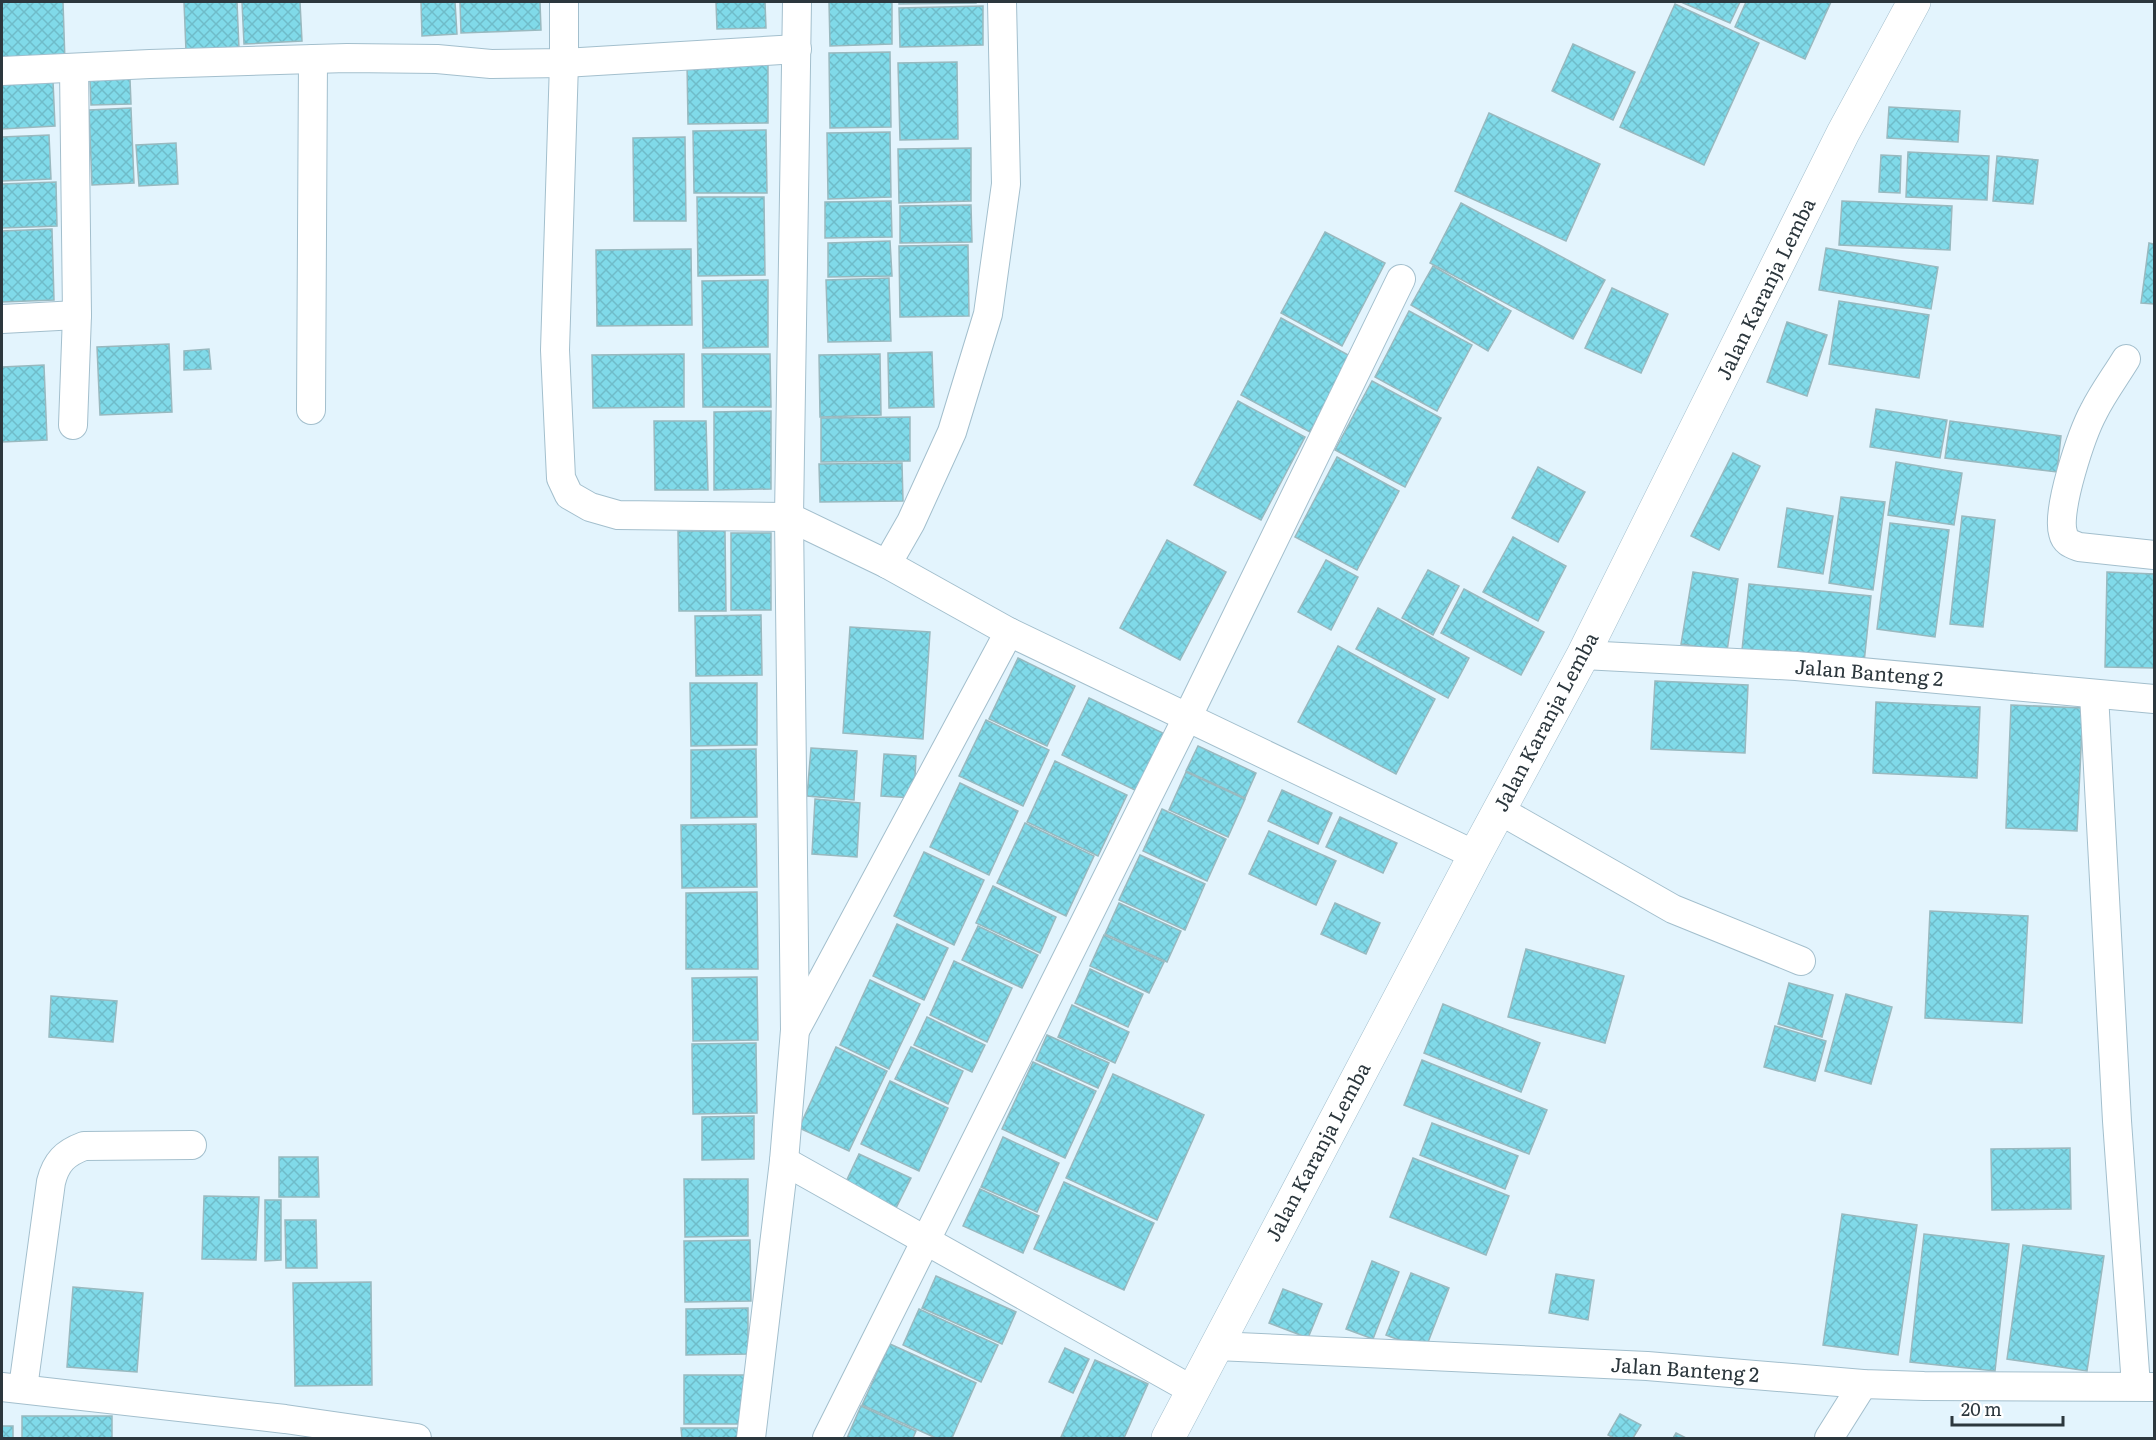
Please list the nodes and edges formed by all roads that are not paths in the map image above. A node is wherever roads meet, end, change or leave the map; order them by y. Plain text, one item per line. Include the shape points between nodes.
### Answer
1 (564, 2) edge
2 (797, 2) edge
3 (1002, 2) edge
4 (1911, 3) edge
5 (796, 49) junction
6 (313, 59) junction
7 (564, 63) junction
8 (74, 68) junction
9 (2, 71) edge
10 (1401, 279) dead end
11 (77, 315) junction
12 (2, 319) edge
13 (2126, 359) dead end
14 (311, 410) dead end
15 (73, 425) dead end
16 (789, 517) junction
17 (2154, 555) edge
18 (887, 564) junction
19 (1009, 632) junction
20 (1583, 655) junction
21 (2094, 694) junction
22 (2154, 699) edge
23 (1188, 716) junction
24 (1500, 810) junction
25 (1475, 855) junction
26 (1801, 961) dead end
27 (795, 1030) junction
28 (192, 1145) dead end
29 (784, 1161) junction
30 (927, 1240) junction
31 (1216, 1346) junction
32 (1863, 1383) junction
33 (2145, 1387) edge
34 (12, 1388) edge
35 (1194, 1391) junction
36 (285, 1429) edge
37 (417, 1438) edge
38 (751, 1438) edge
39 (827, 1438) edge
40 (1168, 1438) edge
41 (1829, 1438) edge

1 - 7 street
2 - 5 street
3 - 18 street via 1006,184 988,314 952,432
4 - 20 main road, Jalan Karanja Lemba
5 - 7 street
5 - 16 street
6 - 7 street
6 - 8 street
6 - 14 street
7 - 16 street via 555,350 561,478 569,495 590,507 618,514
8 - 9 street
8 - 11 street
10 - 23 street
11 - 12 street
11 - 15 street
13 - 17 street via 2093,413 2070,477 2063,535 2079,547
16 - 18 street
16 - 27 street
18 - 19 street
19 - 23 street
19 - 27 street
20 - 21 street, Jalan Banteng 2 via 1796,666
20 - 24 main road, Jalan Karanja Lemba
21 - 22 street, Jalan Banteng 2
21 - 33 street via 2117,1121
23 - 25 street
23 - 30 street
24 - 25 main road, Jalan Karanja Lemba
24 - 26 street via 1673,909
25 - 31 main road, Jalan Karanja Lemba
27 - 29 street
28 - 34 street via 84,1146 69,1152 57,1164
29 - 30 street
29 - 38 street
30 - 35 street
30 - 39 street
31 - 32 street, Jalan Banteng 2 via 1647,1366
31 - 35 main road, Jalan Karanja Lemba
32 - 33 street, Jalan Banteng 2
32 - 41 street
34 - 36 street
35 - 40 main road, Jalan Karanja Lemba
36 - 37 street

